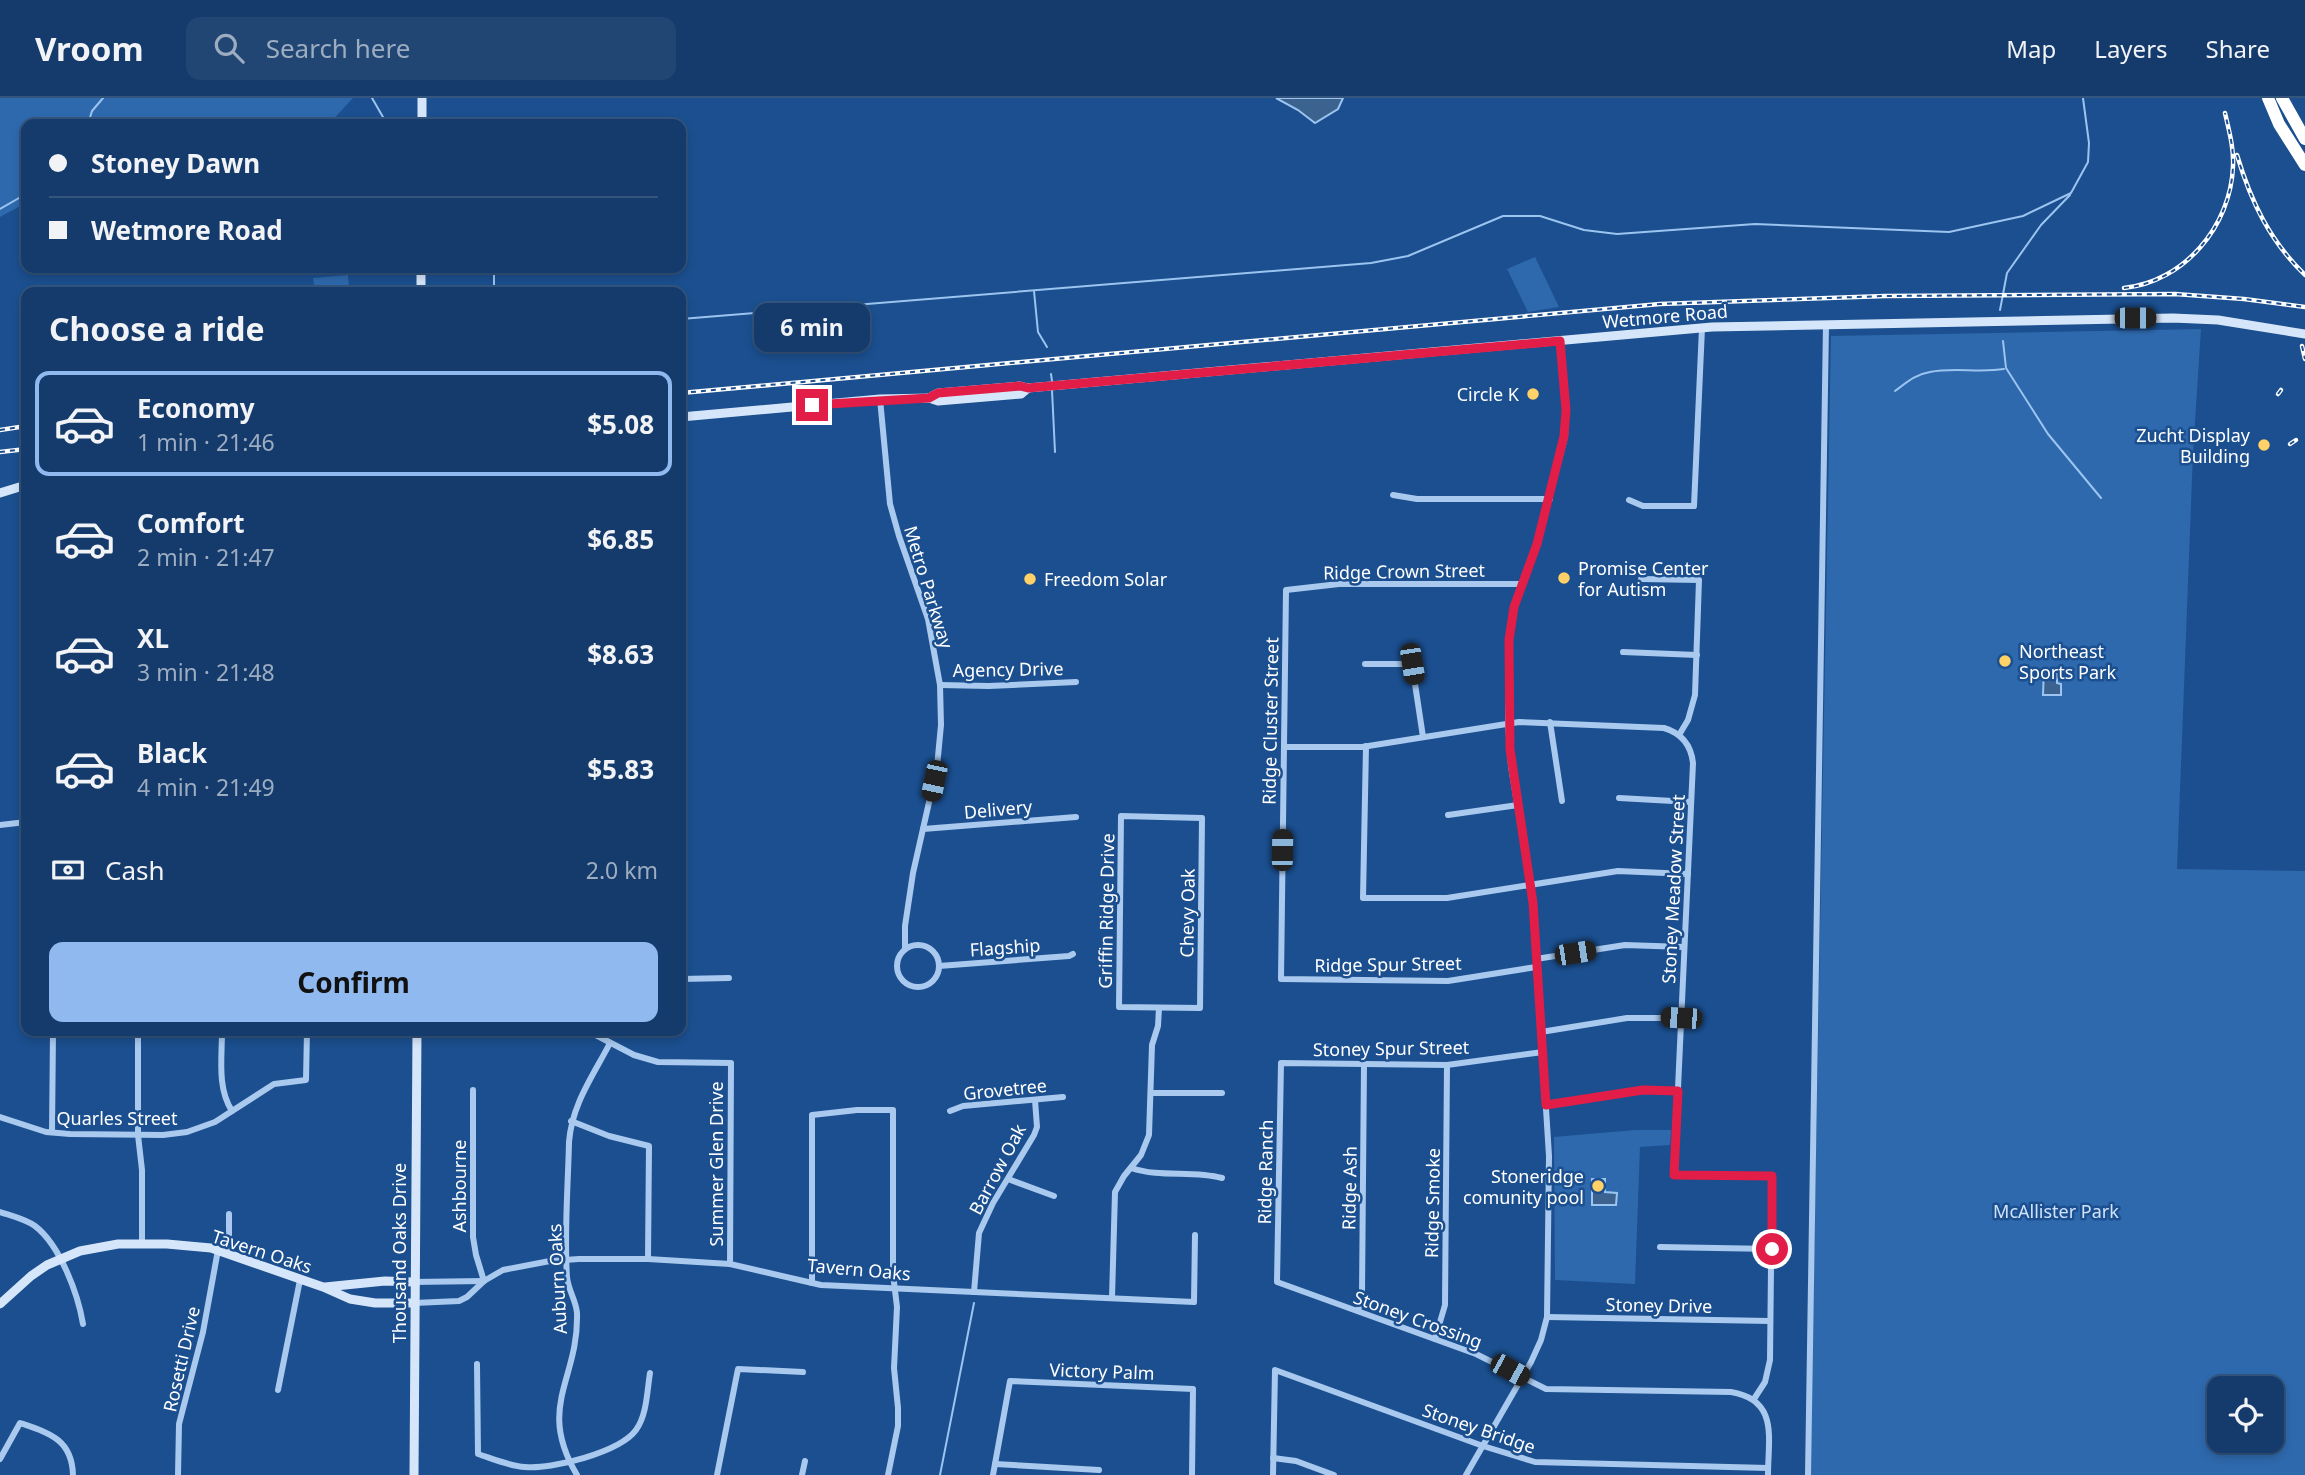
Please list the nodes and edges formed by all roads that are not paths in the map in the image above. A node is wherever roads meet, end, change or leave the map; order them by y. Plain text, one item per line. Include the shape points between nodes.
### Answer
1 (422, 98) edge
2 (2268, 98) edge
3 (2282, 98) edge
4 (422, 119) edge
5 (2305, 139) edge
6 (2305, 165) edge
7 (1826, 324) junction
8 (1702, 328) junction
9 (2305, 334) edge
10 (1560, 341) junction
11 (880, 399) junction
12 (686, 417) edge
13 (21, 487) edge
14 (0, 493) edge
15 (1393, 495) dead end
16 (1550, 499) junction
17 (1629, 500) dead end
18 (1641, 579) dead end
19 (1522, 584) junction
20 (1286, 590) joint
21 (1623, 652) dead end
22 (1697, 655) junction
23 (1365, 664) dead end
24 (1076, 682) dead end
25 (940, 685) junction
26 (1550, 722) junction
27 (1508, 723) junction
28 (1679, 735) junction
29 (1423, 737) junction
30 (1366, 746) junction
31 (1284, 747) junction
32 (1619, 798) dead end
33 (1562, 801) dead end
34 (1691, 802) junction
35 (1518, 805) junction
36 (1448, 815) dead end
37 (1076, 817) dead end
38 (1202, 818) joint
39 (21, 823) edge
40 (0, 825) edge
41 (923, 829) junction
42 (1688, 874) junction
43 (1531, 885) junction
44 (1684, 947) junction
45 (905, 948) junction
46 (1073, 954) dead end
47 (1536, 963) junction
48 (939, 966) junction
49 (729, 978) dead end
50 (686, 979) edge
51 (1280, 979) joint
52 (1159, 1007) junction
53 (1681, 1018) junction
54 (1541, 1032) junction
55 (52, 1036) edge
56 (138, 1036) edge
57 (222, 1036) edge
58 (307, 1036) edge
59 (417, 1036) edge
60 (597, 1036) edge
61 (610, 1043) junction
62 (1543, 1052) junction
63 (1281, 1063) joint
64 (1364, 1064) junction
65 (1447, 1065) junction
66 (473, 1090) dead end
67 (1678, 1091) junction
68 (1151, 1093) junction
69 (1222, 1093) dead end
70 (1063, 1097) dead end
71 (1035, 1100) junction
72 (1546, 1105) junction
73 (232, 1111) junction
74 (950, 1111) dead end
75 (0, 1117) edge
76 (571, 1121) junction
77 (52, 1132) junction
78 (138, 1135) junction
79 (1131, 1168) junction
80 (1222, 1178) dead end
81 (1008, 1179) junction
82 (1054, 1196) dead end
83 (0, 1212) edge
84 (229, 1214) dead end
85 (1195, 1235) dead end
86 (142, 1244) junction
87 (1660, 1247) dead end
88 (1772, 1249) junction
89 (218, 1250) junction
90 (229, 1253) junction
91 (60, 1259) junction
92 (567, 1259) junction
93 (648, 1259) junction
94 (730, 1264) junction
95 (300, 1280) junction
96 (484, 1281) junction
97 (413, 1282) junction
98 (1278, 1282) joint
99 (812, 1283) junction
100 (323, 1287) junction
101 (895, 1288) junction
102 (974, 1292) junction
103 (1112, 1298) junction
104 (414, 1303) junction
105 (0, 1304) edge
106 (1358, 1311) junction
107 (1546, 1317) junction
108 (1770, 1321) junction
109 (83, 1324) dead end
110 (1435, 1339) junction
111 (477, 1364) dead end
112 (803, 1372) dead end
113 (650, 1373) dead end
114 (1522, 1377) junction
115 (278, 1390) dead end
116 (1754, 1399) junction
117 (1483, 1446) junction
118 (1273, 1458) junction
119 (0, 1459) edge
120 (569, 1460) junction
121 (805, 1461) dead end
122 (995, 1464) junction
123 (1100, 1470) dead end
124 (1768, 1471) edge
125 (73, 1475) edge
126 (178, 1475) edge
127 (414, 1475) edge
128 (577, 1475) edge
129 (717, 1475) edge
130 (802, 1475) edge
131 (888, 1475) edge
132 (993, 1475) edge
133 (1192, 1475) edge
134 (1273, 1475) edge
135 (1334, 1475) edge
136 (1466, 1475) edge
137 (1808, 1475) edge

1 - 4 main road
2 - 6 highway
3 - 5 highway
7 - 8 main road, Wetmore Road
7 - 9 main road, Wetmore Road via 2173,318
7 - 137 street
8 - 10 main road, Wetmore Road
8 - 17 street via 1694,506 1643,506
10 - 11 main road, Wetmore Road
10 - 16 street via 1566,423
11 - 12 main road, Wetmore Road
11 - 25 street, Metro Parkway via 890,505 928,619
13 - 14 main road
15 - 16 street
16 - 19 street
18 - 22 street via 1699,579
19 - 20 street, Ridge Crown Street via 1339,584
19 - 27 street via 1509,640
20 - 31 street, Ridge Cluster Street
21 - 22 street
22 - 28 street via 1693,709
23 - 29 street via 1412,664
24 - 25 street, Agency Drive
25 - 41 street, Metro Parkway via 937,767
26 - 27 street
26 - 28 street via 1653,727
26 - 33 street
27 - 29 street
27 - 35 street
28 - 34 street, Stoney Meadow Street via 1693,759
29 - 30 street
30 - 31 street
30 - 43 street via 1363,898 1437,899
31 - 51 street, Ridge Cluster Street
32 - 34 street
34 - 42 street, Stoney Meadow Street
35 - 36 street
35 - 43 street
37 - 41 street, Delivery
38 - 52 street, Chevy Oak via 1200,1008
38 - 52 street, Griffin Ridge Drive via 1121,816 1119,1007
39 - 40 street
41 - 45 street, Metro Parkway
42 - 43 street via 1618,871
42 - 44 street, Stoney Meadow Street
43 - 47 street
44 - 47 street, Ridge Spur Street via 1625,945
44 - 53 street, Stoney Meadow Street
45 - 48 street via 918,944 930,949
45 - 48 street via 897,970 908,985 920,987 931,982
46 - 48 street, Flagship
47 - 51 street, Ridge Spur Street via 1448,981
47 - 54 street
49 - 50 street
52 - 68 street
53 - 54 street via 1627,1018
53 - 67 street, Stoney Meadow Street
54 - 62 street
55 - 77 street
56 - 78 street
57 - 73 street via 222,1089
58 - 73 street, Quarles Street via 306,1080 274,1084
59 - 97 main road, Thousand Oaks Drive
60 - 61 street
61 - 76 street, Auburn Oaks
61 - 94 street, Summer Glen Drive via 657,1062 731,1063
62 - 65 street, Stoney Spur Street
62 - 72 street
63 - 64 street, Stoney Spur Street
63 - 98 street, Ridge Ranch
64 - 65 street, Stoney Spur Street
64 - 106 street, Ridge Ash via 1362,1294
65 - 110 street, Ridge Smoke via 1445,1305
66 - 96 street, Ashbourne via 473,1237
67 - 72 street via 1643,1090
67 - 88 street, Stoney Meadow Street via 1674,1175 1772,1176
68 - 69 street
68 - 79 street via 1149,1135
70 - 71 street, Grovetree
71 - 74 street, Grovetree
71 - 81 street, Barrow Oak via 1037,1127
72 - 107 street
73 - 78 street, Quarles Street via 187,1132
75 - 77 street, Quarles Street
76 - 92 street, Auburn Oaks
76 - 93 street via 649,1146
77 - 78 street, Quarles Street
78 - 86 street
79 - 80 street via 1153,1174
79 - 103 street via 1115,1192
81 - 82 street
81 - 102 street, Barrow Oak via 979,1233
83 - 91 street via 38,1228
84 - 90 street
85 - 103 street, Tavern Oaks via 1194,1302
86 - 89 main road, Tavern Oaks
86 - 91 main road, Tavern Oaks via 97,1247
87 - 88 street
88 - 108 street
89 - 90 main road, Tavern Oaks
89 - 126 street, Rosetti Drive via 179,1424
90 - 95 main road, Tavern Oaks
91 - 105 main road, Tavern Oaks via 30,1276
91 - 109 street
92 - 93 street, Tavern Oaks
92 - 96 street, Tavern Oaks via 503,1270
92 - 120 street, Auburn Oaks via 576,1327 558,1411
93 - 94 street, Tavern Oaks
94 - 99 street, Tavern Oaks
95 - 100 main road, Tavern Oaks
95 - 115 street
96 - 97 street, Tavern Oaks
96 - 104 street, Tavern Oaks via 458,1301
97 - 100 main road, Tavern Oaks
97 - 104 main road, Thousand Oaks Drive
98 - 106 street, Stoney Crossing
99 - 101 street, Tavern Oaks
99 - 101 street via 812,1115 894,1110
100 - 104 main road, Tavern Oaks via 350,1299
101 - 102 street, Tavern Oaks
101 - 131 street via 898,1426
102 - 103 street, Tavern Oaks
104 - 127 main road, Thousand Oaks Drive
106 - 110 street, Stoney Crossing
107 - 108 street, Stoney Drive
107 - 114 street via 1536,1352
108 - 116 street via 1768,1369
110 - 114 street, Stoney Crossing
111 - 120 street via 478,1454 526,1467
112 - 129 street via 738,1369
113 - 120 street via 636,1430 617,1446
114 - 116 street, Stoney Crossing via 1555,1391 1731,1392
114 - 117 street
116 - 124 street via 1768,1419
117 - 118 street, Stoney Bridge via 1275,1370
117 - 124 street, Stoney Bridge via 1535,1462
117 - 136 street
118 - 134 street
118 - 135 street
119 - 125 street via 20,1423 60,1441 70,1456
120 - 128 street, Auburn Oaks
121 - 130 street
122 - 123 street
122 - 132 street
122 - 133 street, Victory Palm via 1010,1381 1193,1389

